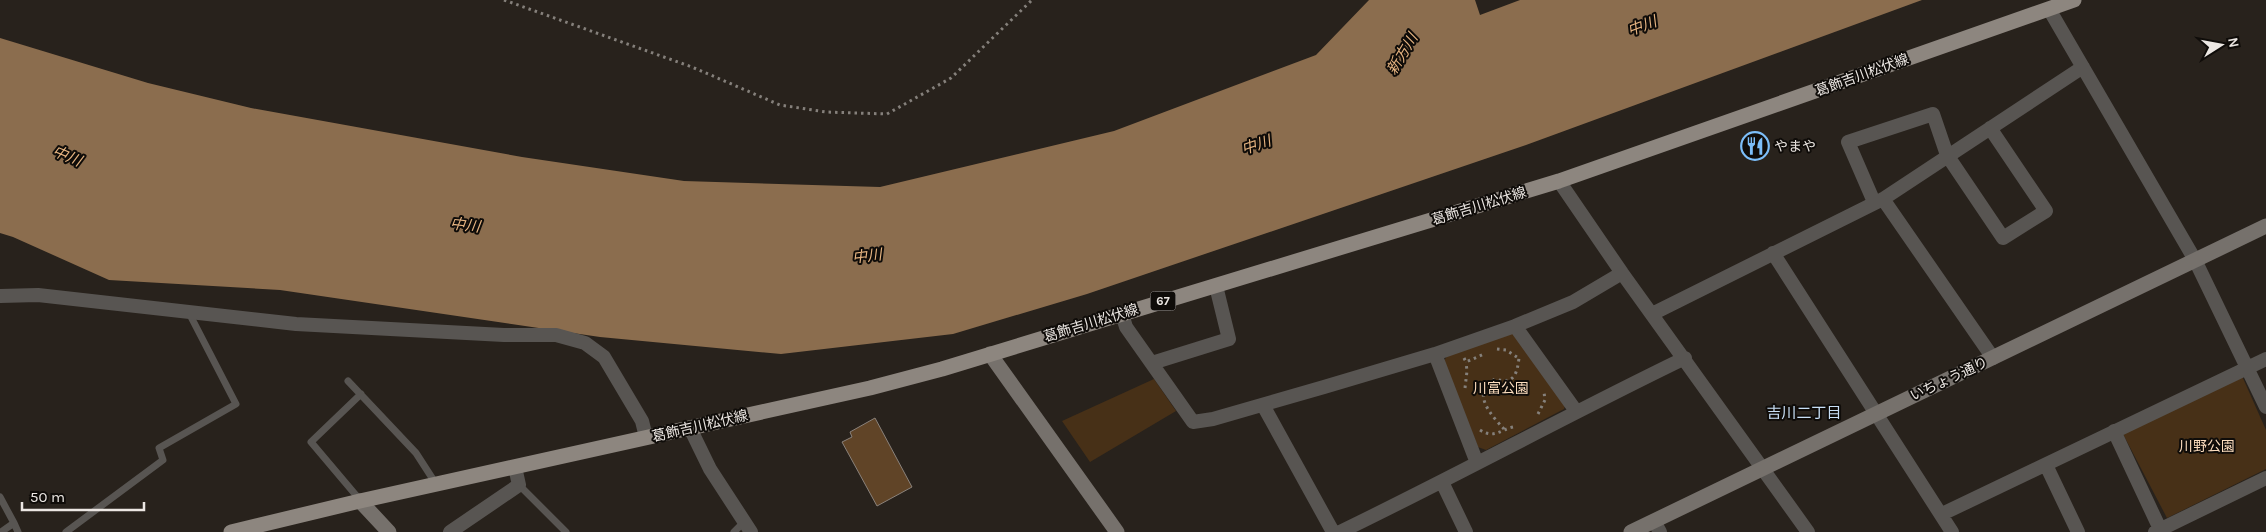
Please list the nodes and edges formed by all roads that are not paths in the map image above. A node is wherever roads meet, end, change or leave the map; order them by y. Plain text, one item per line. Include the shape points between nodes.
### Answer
1 (2074, 0) edge
2 (2049, 9) junction
3 (2083, 67) junction
4 (1990, 128) junction
5 (1947, 155) junction
6 (1559, 181) junction
7 (1879, 200) junction
8 (2266, 226) edge
9 (1773, 253) junction
10 (2195, 260) junction
11 (1622, 273) junction
12 (1216, 286) junction
13 (0, 296) edge
14 (190, 313) junction
15 (1122, 314) junction
16 (1652, 314) junction
17 (1515, 326) junction
18 (990, 354) junction
19 (1435, 354) junction
20 (1685, 358) junction
21 (1993, 358) junction
22 (2266, 359) edge
23 (1152, 363) junction
24 (2247, 368) junction
25 (348, 380) dead end
26 (361, 394) junction
27 (1263, 405) junction
28 (2266, 407) edge
29 (1576, 411) junction
30 (1875, 414) junction
31 (690, 428) junction
32 (2114, 431) junction
33 (646, 438) junction
34 (1477, 463) junction
35 (2046, 465) junction
36 (514, 467) junction
37 (1763, 468) junction
38 (2266, 478) edge
39 (1442, 482) junction
40 (436, 484) junction
41 (519, 485) junction
42 (0, 497) edge
43 (360, 501) junction
44 (1942, 514) junction
45 (14, 523) junction
46 (1657, 526) edge
47 (743, 529) edge
48 (2158, 530) edge
49 (1, 532) edge
50 (18, 532) edge
51 (66, 532) edge
52 (231, 532) edge
53 (389, 532) edge
54 (450, 532) edge
55 (566, 532) edge
56 (1117, 532) edge
57 (1333, 532) edge
58 (1340, 532) edge
59 (1466, 532) edge
60 (1631, 532) edge
61 (1808, 532) edge
62 (1952, 532) edge
63 (2078, 532) edge

1 - 2 main road, 葛飾吉川松伏線 / 67
2 - 3 street
2 - 6 main road, 葛飾吉川松伏線 / 67
3 - 4 street
3 - 10 street
4 - 5 street
4 - 5 street via 2046,211 2003,238
5 - 7 street
5 - 7 street via 1933,114 1848,142
6 - 11 street
6 - 12 main road, 葛飾吉川松伏線 / 67
7 - 9 street
7 - 21 street
8 - 10 street, いちょう通り
9 - 16 street
9 - 30 street
10 - 21 street, いちょう通り
10 - 24 street
11 - 16 street
11 - 17 street via 1573,302
12 - 15 main road, 葛飾吉川松伏線 / 67
12 - 23 street via 1229,339
13 - 14 street via 38,295
14 - 33 street via 296,324 556,335 585,343 604,357 642,421
14 - 51 lane via 236,404 159,448 163,460
15 - 18 main road, 葛飾吉川松伏線 / 67
15 - 23 street via 1126,327
16 - 20 street
17 - 19 street
17 - 29 street
18 - 31 main road, 葛飾吉川松伏線 / 67 via 870,388
18 - 56 street
19 - 27 street
19 - 34 street
20 - 29 street
20 - 37 street
21 - 30 street, いちょう通り
22 - 24 street
23 - 27 street via 1193,422
24 - 28 street
24 - 32 street
25 - 26 lane
26 - 40 lane via 416,453
26 - 43 lane via 311,442
27 - 57 street
29 - 34 street
30 - 37 street, いちょう通り
30 - 44 street via 1883,421
31 - 33 main road, 葛飾吉川松伏線 / 67
31 - 47 street
32 - 35 street
32 - 48 street
33 - 36 main road, 葛飾吉川松伏線 / 67
34 - 39 street
35 - 44 street
35 - 63 street
36 - 40 main road, 葛飾吉川松伏線 / 67
36 - 41 street
37 - 46 street, いちょう通り
37 - 61 street
38 - 48 street
39 - 58 street
39 - 59 street
40 - 43 main road, 葛飾吉川松伏線 / 67
41 - 54 street
41 - 55 lane
42 - 45 lane
43 - 52 main road, 葛飾吉川松伏線 / 67
43 - 53 street
44 - 62 street
45 - 49 lane
45 - 50 lane
46 - 60 street, いちょう通り

